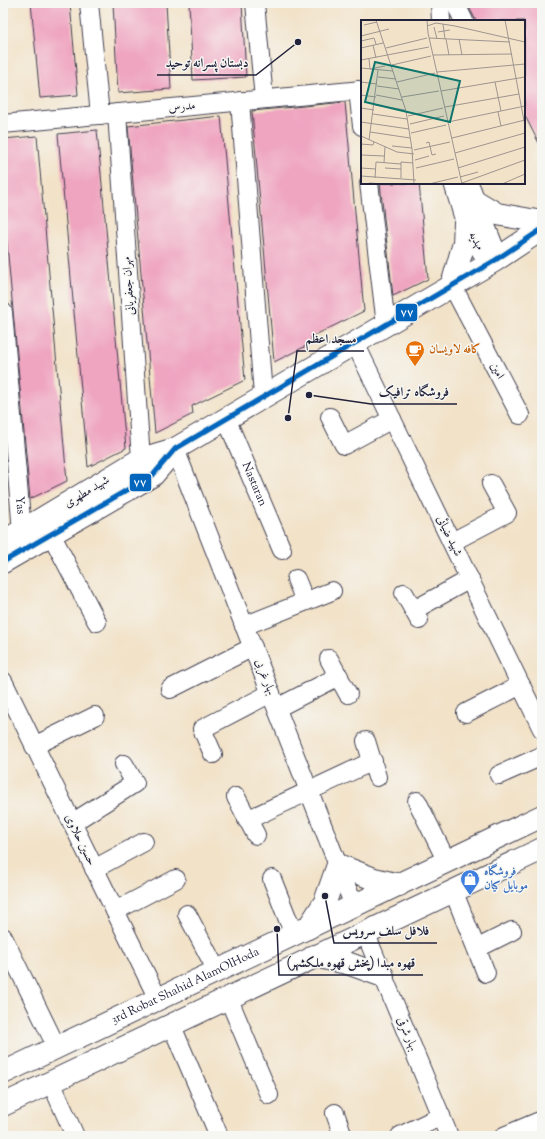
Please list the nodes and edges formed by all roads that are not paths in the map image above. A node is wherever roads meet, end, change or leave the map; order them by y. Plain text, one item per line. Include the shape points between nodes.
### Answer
1 (90, 3) edge
2 (255, 3) edge
3 (440, 3) edge
4 (455, 3) edge
5 (441, 20) edge
6 (464, 20) edge
7 (360, 90) edge
8 (264, 99) junction
9 (240, 102) junction
10 (361, 108) edge
11 (117, 113) junction
12 (100, 115) junction
13 (3, 124) edge
14 (369, 184) edge
15 (453, 184) edge
16 (473, 193) edge
17 (542, 222) edge
18 (465, 223) junction
19 (542, 229) edge
20 (494, 261) junction
21 (452, 285) junction
22 (3, 312) edge
23 (386, 325) junction
24 (355, 343) junction
25 (264, 395) junction
26 (520, 415) dead end
27 (330, 417) dead end
28 (226, 418) junction
29 (392, 419) junction
30 (175, 449) junction
31 (141, 459) junction
32 (491, 484) dead end
33 (22, 530) junction
34 (51, 534) junction
35 (3, 542) edge
36 (452, 542) junction
37 (282, 550) dead end
38 (3, 562) edge
39 (296, 579) dead end
40 (470, 579) junction
41 (332, 591) dead end
42 (404, 593) dead end
43 (305, 602) junction
44 (97, 622) dead end
45 (244, 626) junction
46 (253, 647) junction
47 (329, 659) dead end
48 (339, 676) junction
49 (3, 681) edge
50 (521, 685) junction
51 (170, 688) dead end
52 (348, 694) dead end
53 (274, 700) junction
54 (466, 713) dead end
55 (95, 716) dead end
56 (541, 725) edge
57 (366, 741) dead end
58 (34, 746) junction
59 (213, 754) dead end
60 (542, 756) edge
61 (124, 764) dead end
62 (499, 775) dead end
63 (309, 790) junction
64 (236, 797) dead end
65 (417, 801) dead end
66 (542, 816) edge
67 (72, 823) junction
68 (144, 842) dead end
69 (542, 849) edge
70 (447, 862) junction
71 (338, 865) junction
72 (94, 868) junction
73 (176, 879) dead end
74 (272, 879) dead end
75 (399, 885) junction
76 (453, 890) junction
77 (354, 906) junction
78 (115, 911) junction
79 (187, 914) dead end
80 (512, 931) dead end
81 (301, 932) junction
82 (365, 932) junction
83 (3, 937) edge
84 (478, 948) junction
85 (314, 956) junction
86 (217, 971) junction
87 (486, 972) dead end
88 (383, 976) junction
89 (228, 997) junction
90 (158, 1000) junction
91 (171, 1024) junction
92 (57, 1048) junction
93 (3, 1073) edge
94 (51, 1082) junction
95 (269, 1095) dead end
96 (3, 1105) edge
97 (335, 1113) dead end
98 (441, 1116) junction
99 (542, 1120) edge
100 (75, 1136) edge
101 (219, 1136) edge
102 (343, 1136) edge
103 (400, 1136) edge
104 (449, 1136) edge
105 (504, 1136) edge

1 - 12 street
2 - 8 street
3 - 5 street
4 - 6 street
7 - 8 street, مدرس
7 - 10 street
8 - 9 street, مدرس
9 - 11 street, مدرس
9 - 25 street
11 - 12 street, مدرس
11 - 31 street, مهران جعفریانی
12 - 13 street, مدرس
14 - 23 street
15 - 18 street, مهدیه
16 - 17 main road via 497,214
16 - 20 street, مهدیه via 494,246
18 - 20 street, مهدیه via 482,253
18 - 21 main road via 464,243
19 - 20 main road
20 - 21 main road
21 - 23 main road
21 - 26 street, امین
22 - 33 street, Yas
23 - 24 main road
24 - 25 main road
24 - 29 street, شهید ضیائی
25 - 28 main road
27 - 29 street via 344,445
28 - 30 main road
28 - 37 street, Nastaran
29 - 36 street, شهید ضیائی
30 - 31 main road, شهید مطهری
30 - 34 main road via 153,475
30 - 45 street, بهار غربی
31 - 33 main road, شهید مطهری
32 - 36 street via 507,513
33 - 35 main road, شهید مطهری
34 - 38 main road
34 - 44 street
36 - 40 street, شهید ضیائی
39 - 43 street
40 - 42 street via 417,615
40 - 50 street, شهید ضیائی
41 - 43 street
43 - 45 street
45 - 46 street, بهار غربی
46 - 51 street
46 - 53 street, بهار غربی
47 - 48 street
48 - 52 street
48 - 53 street
49 - 58 street, حسین حلاوی
50 - 54 street
50 - 56 street, شهید ضیائی
53 - 59 street via 202,729
53 - 63 street, بهار غربی
55 - 58 street
57 - 63 street via 375,769
58 - 67 street, حسین حلاوی
60 - 62 street
61 - 67 street via 135,783
63 - 64 street via 251,828
63 - 71 street, بهار غربی
65 - 70 street
66 - 70 main road, 3rd Robat Shahid AlamOlHoda
67 - 72 street, حسین حلاوی
68 - 72 street
69 - 76 main road
70 - 75 main road, 3rd Robat Shahid AlamOlHoda
71 - 75 main road via 374,879
71 - 77 street, بهار غربی
71 - 81 main road via 325,902
72 - 78 street, حسین حلاوی
73 - 78 street
74 - 81 street
75 - 77 main road, 3rd Robat Shahid AlamOlHoda
76 - 82 main road
76 - 84 street
77 - 81 main road, 3rd Robat Shahid AlamOlHoda
77 - 82 main road
78 - 90 street, حسین حلاوی
79 - 86 street
80 - 84 street
81 - 86 main road, 3rd Robat Shahid AlamOlHoda
82 - 85 main road
82 - 88 street, بهار شرقی
83 - 92 street
84 - 87 street
85 - 88 main road via 347,963
85 - 89 main road
86 - 90 main road, 3rd Robat Shahid AlamOlHoda
88 - 98 street, بهار شرقی
89 - 91 main road
89 - 95 street
90 - 92 main road, 3rd Robat Shahid AlamOlHoda
91 - 94 main road
91 - 101 street
92 - 93 main road, 3rd Robat Shahid AlamOlHoda
94 - 96 main road
94 - 100 street
97 - 102 street
98 - 103 street
98 - 104 street, بهار شرقی
99 - 105 street

